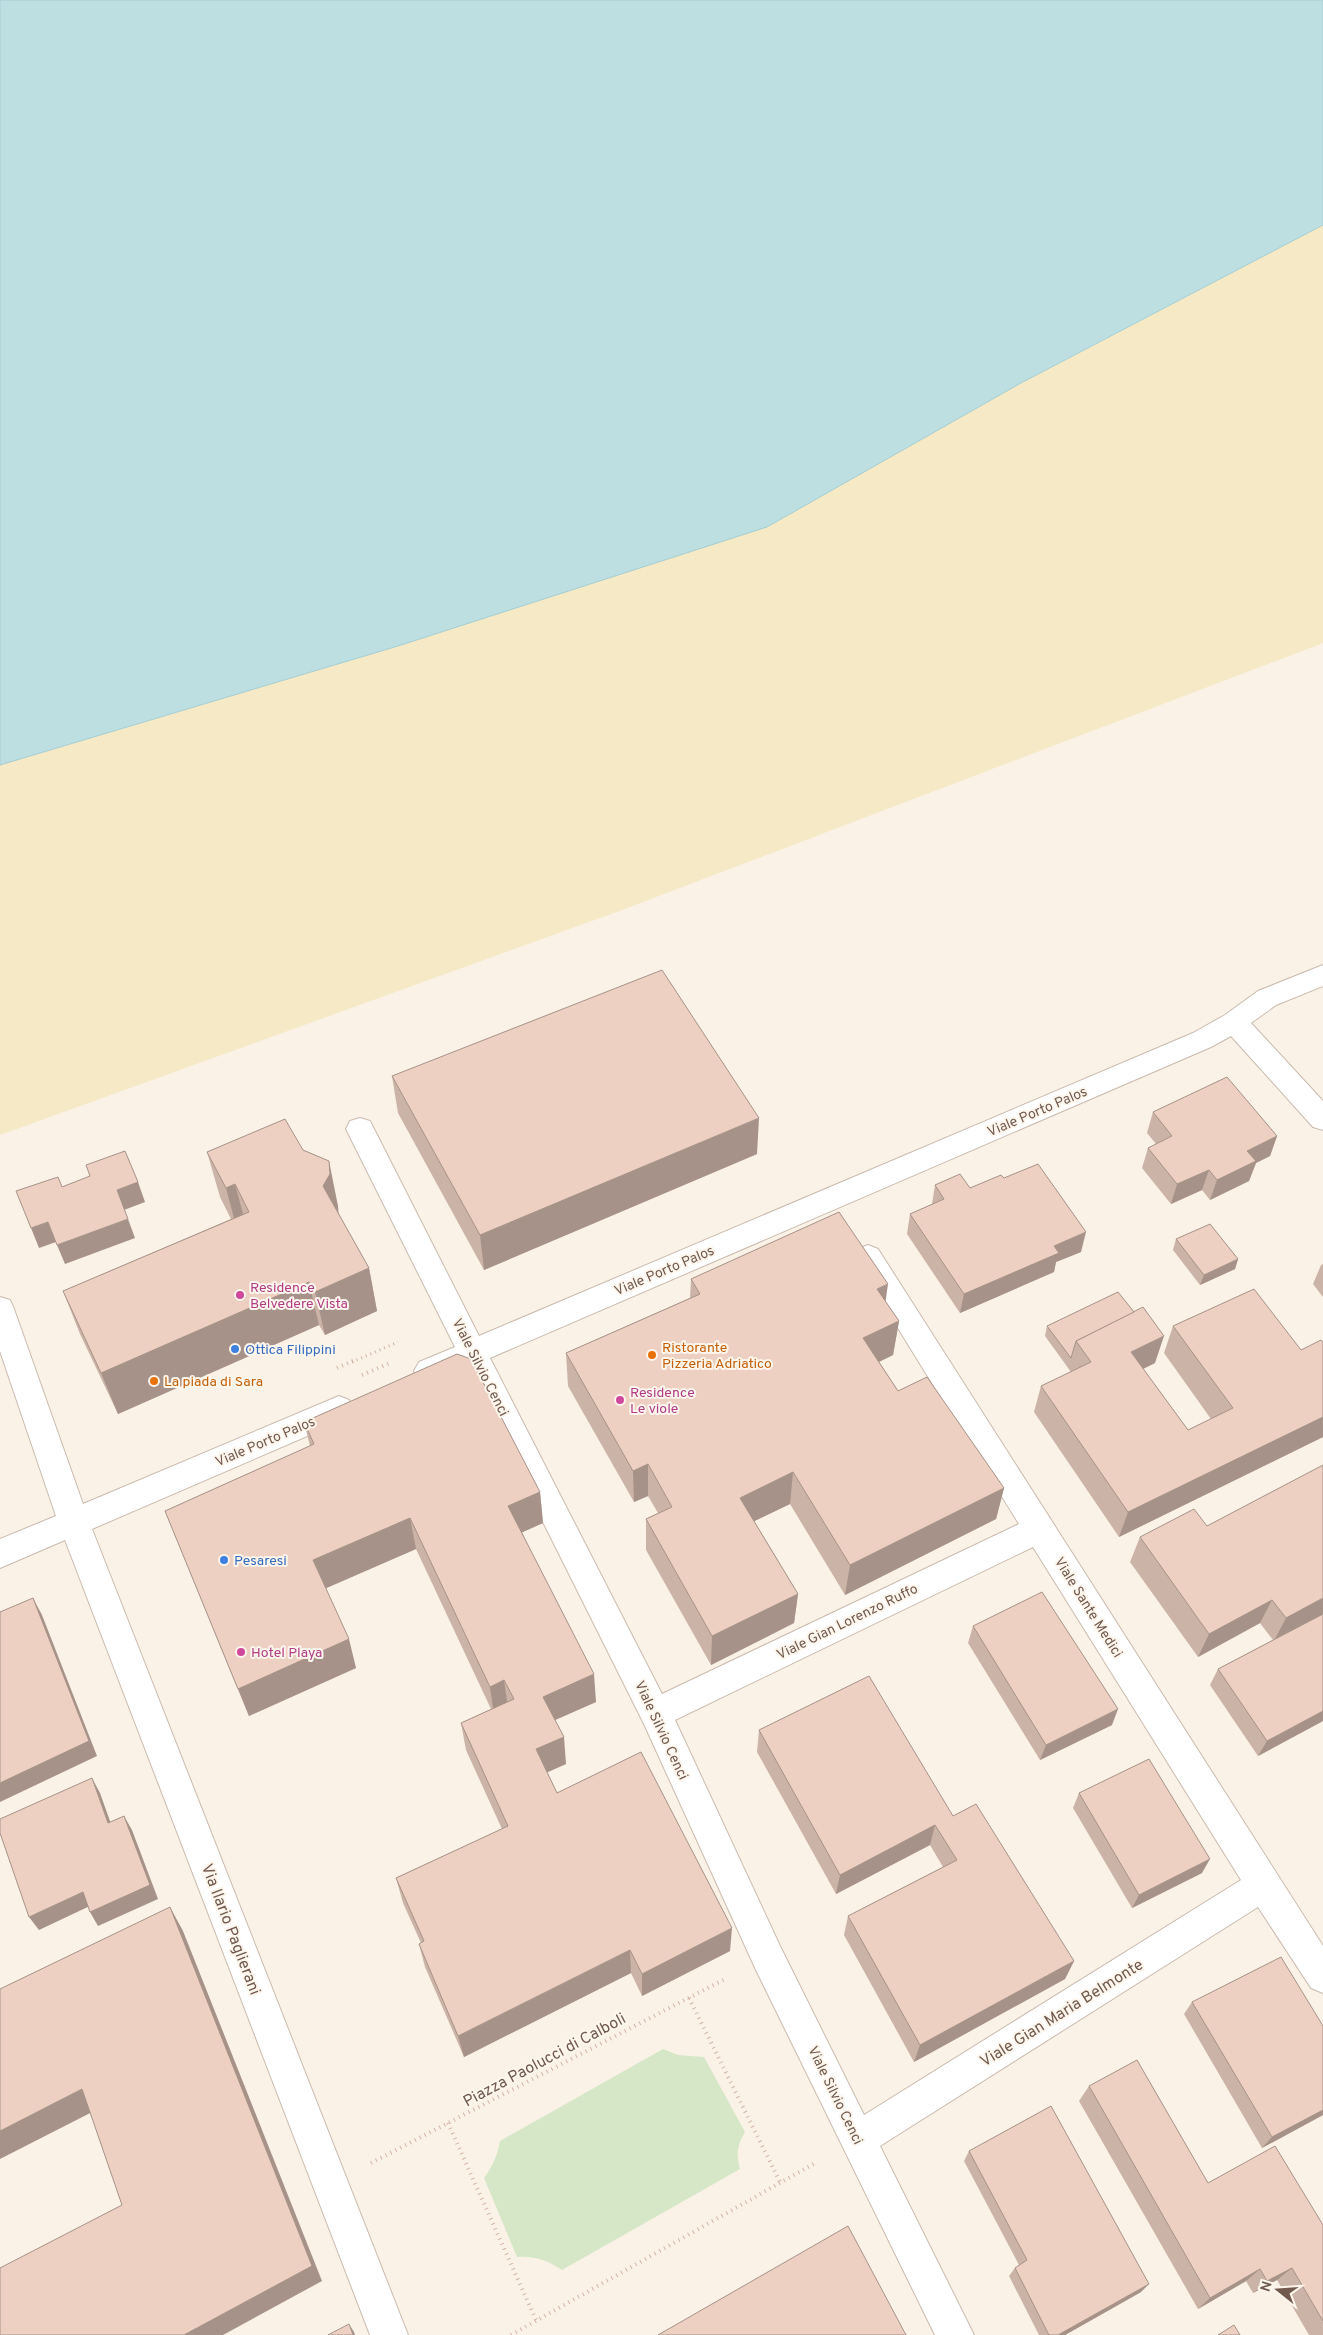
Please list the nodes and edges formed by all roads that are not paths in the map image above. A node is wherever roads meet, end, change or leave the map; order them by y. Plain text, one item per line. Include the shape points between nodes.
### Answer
1 (1323, 975) edge
2 (1234, 1022) junction
3 (1323, 1119) edge
4 (360, 1129) dead end
5 (856, 1237) edge
6 (0, 1309) edge
7 (473, 1352) junction
8 (410, 1379) edge
9 (364, 1398) edge
10 (74, 1523) junction
11 (1039, 1529) junction
12 (0, 1554) edge
13 (655, 1713) junction
14 (1263, 1885) junction
15 (1323, 1976) edge
16 (858, 2139) junction
17 (390, 2335) edge
18 (955, 2335) edge

1 - 2 street, Viale Porto Palos via 1267,998
2 - 3 street
2 - 7 street, Viale Porto Palos via 1202,1040
4 - 7 street, Viale Silvio Cenci
5 - 11 street, Viale Sante Medici
6 - 10 street, Via Ilario Paglierani
7 - 8 street, Viale Porto Palos
7 - 13 street, Viale Silvio Cenci
9 - 10 street, Viale Porto Palos
10 - 12 street, Viale Porto Palos
10 - 17 street, Via Ilario Paglierani
11 - 13 street, Viale Gian Lorenzo Ruffo
11 - 14 street, Viale Sante Medici
13 - 16 street, Viale Silvio Cenci via 768,1958
14 - 15 street, Viale Sante Medici
14 - 16 street, Viale Gian Maria Belmonte
16 - 18 street, Viale Silvio Cenci

